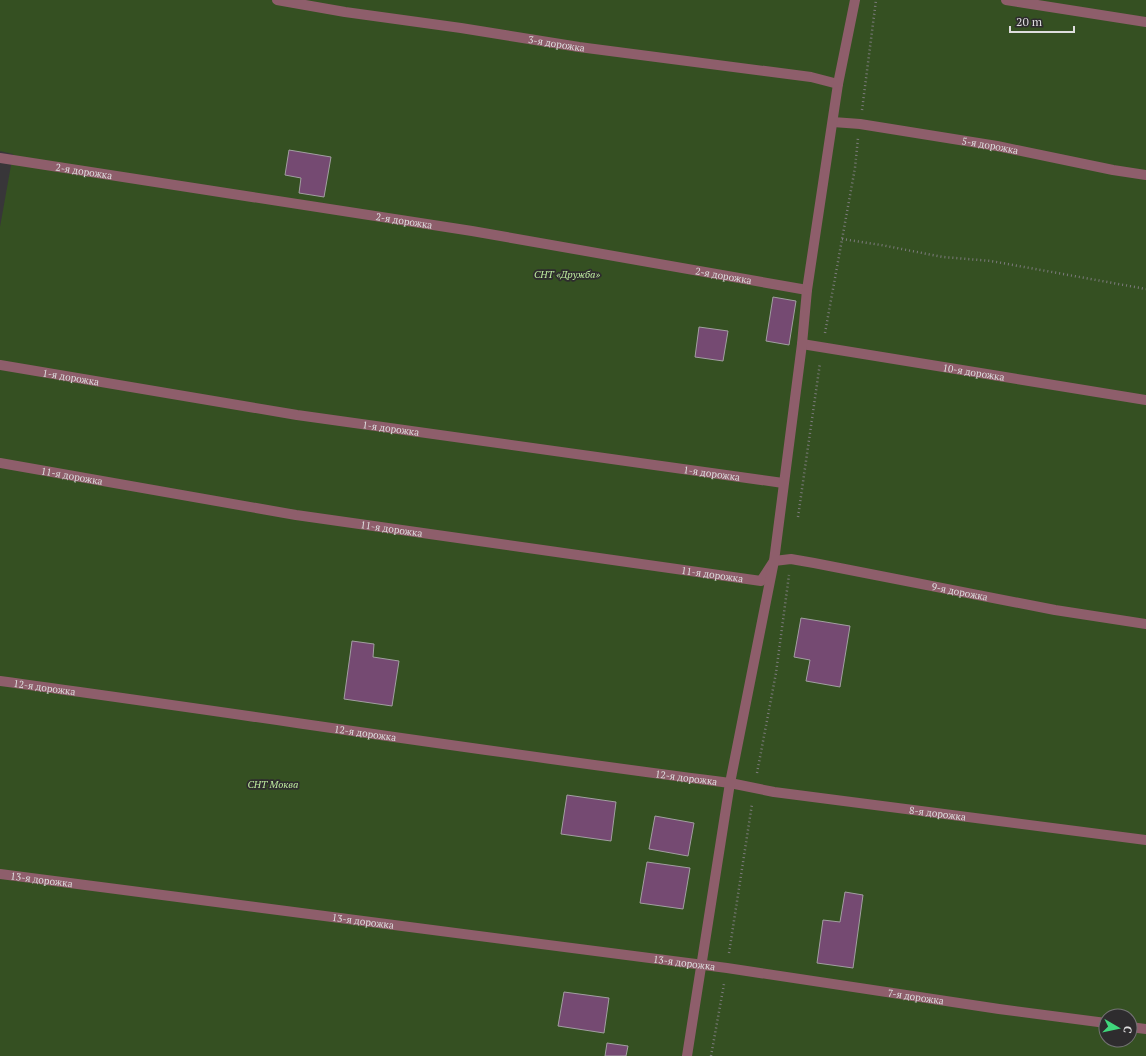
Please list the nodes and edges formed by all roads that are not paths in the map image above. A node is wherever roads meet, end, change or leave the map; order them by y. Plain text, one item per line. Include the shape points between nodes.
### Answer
1 (277, 0) edge
2 (855, 0) edge
3 (1006, 0) edge
4 (1146, 22) edge
5 (838, 84) junction
6 (833, 122) junction
7 (0, 158) edge
8 (1146, 175) edge
9 (807, 290) junction
10 (802, 344) junction
11 (0, 365) edge
12 (1146, 400) edge
13 (0, 463) edge
14 (783, 483) junction
15 (774, 561) junction
16 (1146, 624) edge
17 (0, 681) edge
18 (730, 783) junction
19 (1146, 840) edge
20 (0, 874) edge
21 (701, 965) junction
22 (726, 968) joint
23 (1098, 1022) edge
24 (687, 1056) edge

1 - 5 street, 3-я дорожка via 579,47 811,77
2 - 5 street
3 - 4 street
5 - 6 street
6 - 8 street, 5-я дорожка via 997,146
6 - 9 street
7 - 9 street, 2-я дорожка via 472,231
9 - 10 street
10 - 12 street, 10-я дорожка
10 - 14 street
11 - 14 street, 1-я дорожка via 298,415
13 - 15 street, 11-я дорожка via 296,515 761,581
14 - 15 street
15 - 16 street, 9-я дорожка via 791,559 814,562 1055,610
15 - 18 street
17 - 18 street, 12-я дорожка
18 - 19 street, 8-я дорожка via 782,793
18 - 21 street
20 - 21 street, 13-я дорожка
21 - 22 street, 13-я дорожка
21 - 24 street
22 - 23 street, 7-я дорожка

